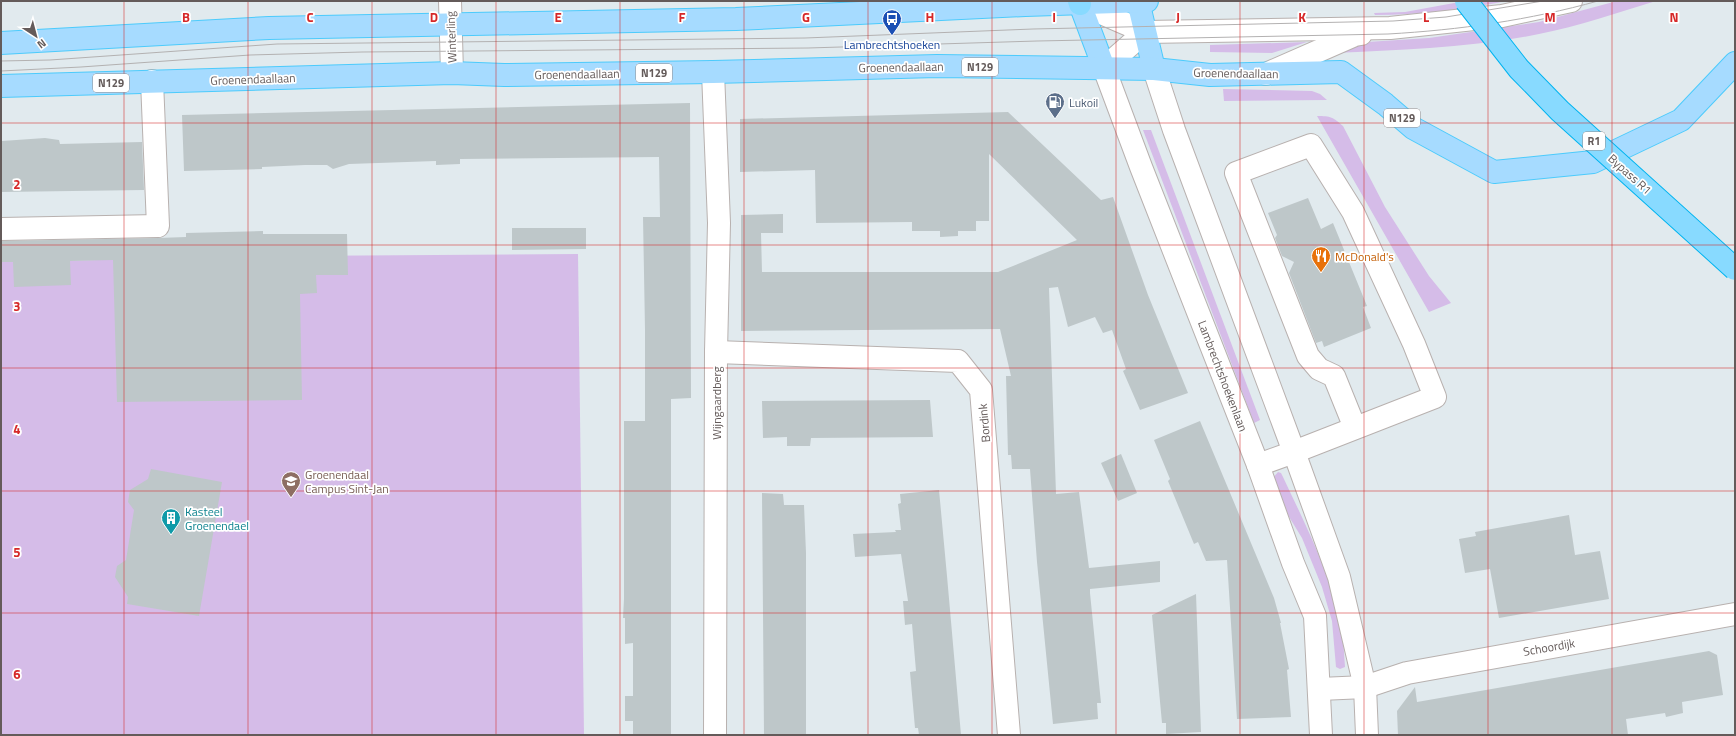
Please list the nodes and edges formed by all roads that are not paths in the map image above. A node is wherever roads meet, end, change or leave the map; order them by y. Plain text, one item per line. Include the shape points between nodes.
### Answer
1 (450, 1) edge
2 (1138, 1) edge
3 (1147, 1) edge
4 (1466, 1) edge
5 (1571, 1) edge
6 (1080, 3) edge
7 (451, 24) junction
8 (1390, 28) junction
9 (1145, 32) junction
10 (1, 43) edge
11 (1735, 63) edge
12 (1104, 68) junction
13 (1154, 68) junction
14 (713, 72) junction
15 (452, 73) junction
16 (1265, 75) junction
17 (152, 81) junction
18 (1, 86) edge
19 (1, 229) edge
20 (1735, 269) edge
21 (716, 352) junction
22 (1356, 428) junction
23 (1294, 452) junction
24 (1258, 465) junction
25 (1735, 614) edge
26 (1365, 687) junction
27 (1320, 689) junction
28 (715, 735) edge
29 (1009, 735) edge
30 (1321, 735) edge
31 (1367, 735) edge

1 - 7 street, Winterling
2 - 3 main road
2 - 6 main road
2 - 9 main road
4 - 20 highway, Bypass R1 / R1, bridge via 1520,69 1560,111
5 - 8 street via 1502,16
6 - 7 main road via 736,19
6 - 9 street
6 - 12 main road
7 - 10 main road via 238,30
7 - 15 street, Winterling
8 - 9 street
8 - 16 street via 1356,35
9 - 12 street
9 - 13 main road
11 - 16 main road, Groenendaallaan / N129 via 1682,120 1593,162 1494,172 1413,128 1341,72
12 - 13 main road, Groenendaallaan / N129
12 - 14 main road, Groenendaallaan / N129 via 937,66
12 - 24 street, Lambrechtshoekenlaan
13 - 16 main road, Groenendaallaan / N129 via 1210,75
13 - 23 street via 1172,124
14 - 15 main road, Groenendaallaan / N129 via 504,75
14 - 21 street, Wijngaardberg via 718,223
15 - 17 main road, Groenendaallaan / N129
17 - 18 main road, Groenendaallaan / N129
17 - 19 street via 158,226
21 - 28 street, Wijngaardberg
21 - 29 street, Bordink via 958,361 981,390
22 - 22 street via 1435,397 1414,344 1353,212 1311,145 1236,174 1308,356 1319,369 1334,376
22 - 23 street
23 - 24 street
23 - 26 street via 1339,577
24 - 27 street, Lambrechtshoekenlaan via 1315,616
25 - 26 street, Schoordijk via 1407,673
26 - 27 street
26 - 31 street
27 - 30 street, Lambrechtshoekenlaan

